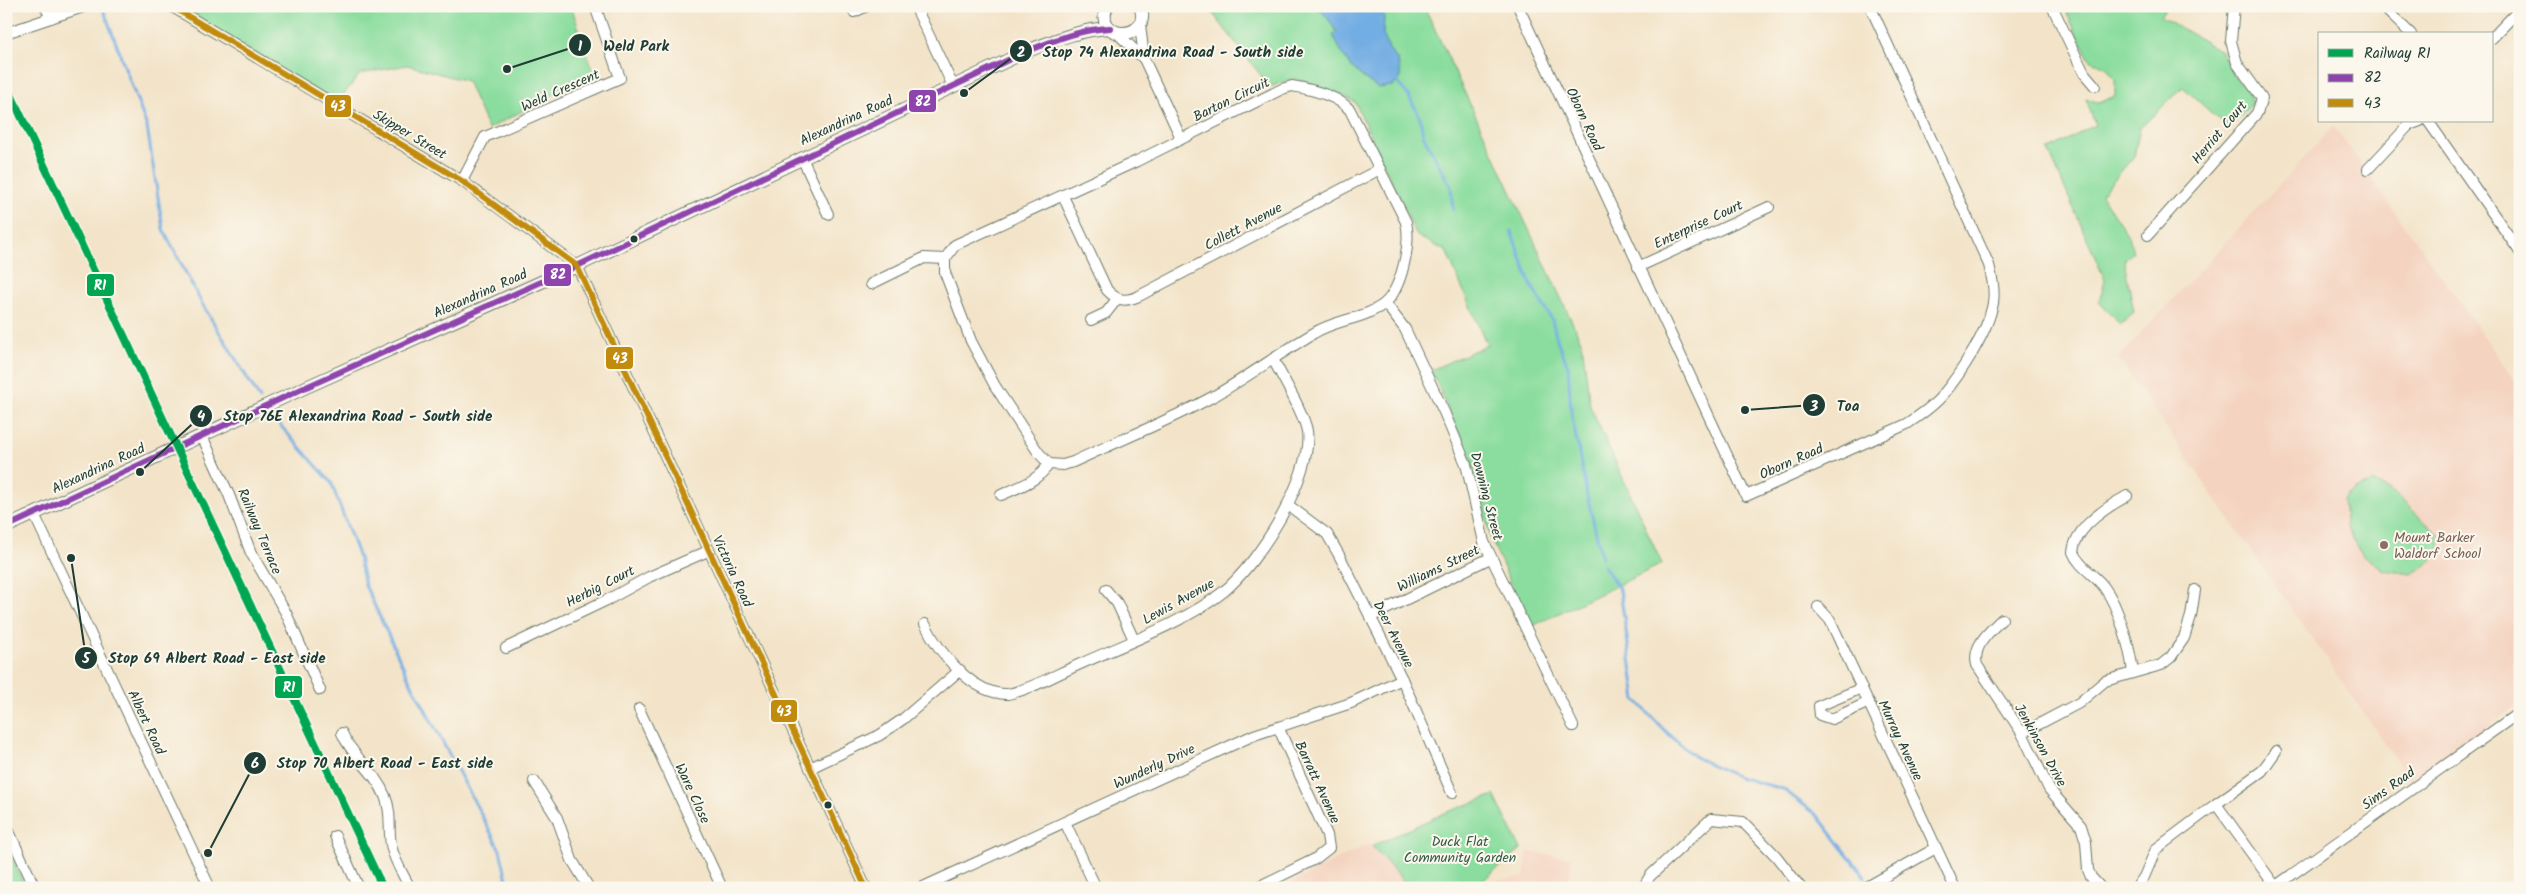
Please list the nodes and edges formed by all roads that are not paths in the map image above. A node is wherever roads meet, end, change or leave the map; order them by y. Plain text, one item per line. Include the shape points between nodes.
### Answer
1 (45, 6) edge
2 (86, 6) edge
3 (171, 6) edge
4 (595, 6) edge
5 (867, 6) edge
6 (915, 6) edge
7 (1150, 6) edge
8 (1518, 6) edge
9 (1870, 6) edge
10 (2052, 6) edge
11 (2234, 6) edge
12 (2382, 6) edge
13 (1106, 8) edge
14 (2519, 10) edge
15 (854, 12) dead end
16 (1141, 17) edge
17 (51, 18) junction
18 (1113, 30) junction
19 (2409, 32) edge
20 (6, 33) edge
21 (1074, 33) junction
22 (2494, 36) edge
23 (1144, 59) junction
24 (953, 86) junction
25 (2095, 86) dead end
26 (2417, 122) edge
27 (2429, 122) edge
28 (1181, 138) junction
29 (802, 158) junction
30 (1380, 169) junction
31 (2368, 169) dead end
32 (462, 181) junction
33 (1063, 196) junction
34 (1769, 207) dead end
35 (828, 214) dead end
36 (2148, 235) dead end
37 (2520, 252) edge
38 (945, 258) junction
39 (576, 266) junction
40 (1638, 267) junction
41 (871, 284) dead end
42 (1117, 299) junction
43 (1385, 303) junction
44 (1091, 320) dead end
45 (1273, 360) junction
46 (202, 436) junction
47 (1049, 464) junction
48 (1001, 495) dead end
49 (2127, 496) dead end
50 (1288, 504) junction
51 (34, 514) junction
52 (6, 527) edge
53 (708, 550) junction
54 (1490, 558) junction
55 (1106, 590) dead end
56 (2195, 590) dead end
57 (1818, 607) dead end
58 (1370, 617) junction
59 (2002, 619) dead end
60 (925, 624) dead end
61 (1134, 640) junction
62 (506, 648) dead end
63 (960, 670) junction
64 (2133, 672) junction
65 (1402, 679) junction
66 (1862, 688) junction
67 (320, 690) dead end
68 (1869, 702) junction
69 (639, 709) dead end
70 (2520, 712) edge
71 (1573, 726) dead end
72 (1279, 729) junction
73 (342, 733) dead end
74 (2022, 733) junction
75 (2276, 751) dead end
76 (810, 768) junction
77 (534, 781) dead end
78 (1452, 793) dead end
79 (2216, 804) junction
80 (1065, 822) junction
81 (6, 825) edge
82 (335, 836) dead end
83 (1936, 848) junction
84 (2274, 887) edge
85 (35, 888) edge
86 (210, 888) edge
87 (359, 888) edge
88 (410, 888) edge
89 (589, 888) edge
90 (722, 888) edge
91 (866, 888) edge
92 (921, 888) edge
93 (1096, 888) edge
94 (1256, 888) edge
95 (1643, 888) edge
96 (1800, 888) edge
97 (1865, 888) edge
98 (1955, 888) edge
99 (2101, 888) edge
100 (2136, 888) edge

1 - 17 street
2 - 17 street
3 - 32 street, Skipper Street
4 - 32 street, Weld Crescent via 620,78 485,138
5 - 15 street
6 - 24 street
7 - 16 main road
8 - 40 street, Oborn Road
9 - 40 street, Oborn Road via 1989,265 1994,286 1990,317 1965,364 1940,398 1907,424 1746,496
10 - 25 street via 2084,73
11 - 36 street, Herriot Court via 2230,41 2237,63 2262,98 2256,113
12 - 19 street
13 - 18 main road
13 - 21 main road, Alexandrina Road
14 - 22 street
16 - 18 main road, Alexandrina Road via 1130,33
16 - 23 street
17 - 20 street
18 - 21 main road, Alexandrina Road via 1094,28
18 - 23 street
21 - 24 main road, Alexandrina Road
23 - 28 street
24 - 29 main road, Alexandrina Road
26 - 31 street via 2409,125
27 - 37 street
28 - 30 street, Barton Circuit via 1292,86 1348,107
28 - 33 street, Barton Circuit
29 - 35 street
29 - 39 main road, Alexandrina Road
30 - 42 street, Collett Avenue via 1139,296
30 - 43 street, Barton Circuit via 1406,222 1410,238 1399,278
32 - 39 street, Skipper Street
33 - 38 street, Barton Circuit via 955,245
33 - 42 street via 1107,290
34 - 40 street, Enterprise Court
38 - 41 street via 924,258
38 - 47 street via 945,273 971,341 995,386
39 - 46 main road, Alexandrina Road
39 - 53 street, Victoria Road
42 - 44 street via 1106,313
43 - 45 street via 1315,332
43 - 54 street, Downing Street via 1405,329 1466,464
45 - 47 street via 1195,406 1073,462
45 - 50 street, Lewis Avenue via 1307,430 1306,461
46 - 51 main road, Alexandrina Road
46 - 67 street, Railway Terrace via 251,553 286,614
47 - 48 street via 1034,480
49 - 64 street via 2108,506 2078,535 2073,552 2110,598 2130,651
50 - 58 street, Deer Avenue via 1327,534
50 - 61 street, Lewis Avenue via 1250,565 1224,591 1210,602
51 - 52 main road, Alexandrina Road
51 - 86 street, Albert Road
53 - 62 street, Herbig Court
53 - 76 street, Victoria Road
54 - 58 street, Williams Street
54 - 71 street, Downing Street
55 - 61 street via 1117,603
56 - 64 street via 2191,616 2178,650 2161,665
57 - 66 street, Murray Avenue via 1830,620
58 - 65 street, Deer Avenue
59 - 74 street, Jenkinson Drive via 1985,636 1975,657 1977,665
60 - 63 street, Lewis Avenue via 933,641
61 - 63 street, Lewis Avenue via 1008,694 983,689
63 - 76 street via 880,735
64 - 74 street via 2105,680 2079,703
65 - 72 street, Wunderly Drive via 1351,703
65 - 78 street, Deer Avenue
66 - 68 street, Murray Avenue
66 - 68 street via 1819,706 1820,715 1832,719
68 - 83 street, Murray Avenue
69 - 90 street, Ware Close
70 - 84 street, Sims Road
72 - 80 street, Wunderly Drive via 1254,735
72 - 94 street, Barratt Avenue via 1327,835 1329,848 1315,859
73 - 88 street via 348,748 372,772 383,791 391,814 392,849
74 - 99 street, Jenkinson Drive via 2049,790 2081,826 2088,870
75 - 79 street via 2262,771
76 - 91 street, Victoria Road
77 - 89 street via 557,818 572,860
79 - 84 street
79 - 100 street via 2156,849
80 - 92 street, Wunderly Drive
80 - 93 street
81 - 85 street
82 - 87 street
83 - 97 street
83 - 98 street, Murray Avenue
95 - 96 street via 1650,876 1711,818 1743,822 1776,856

